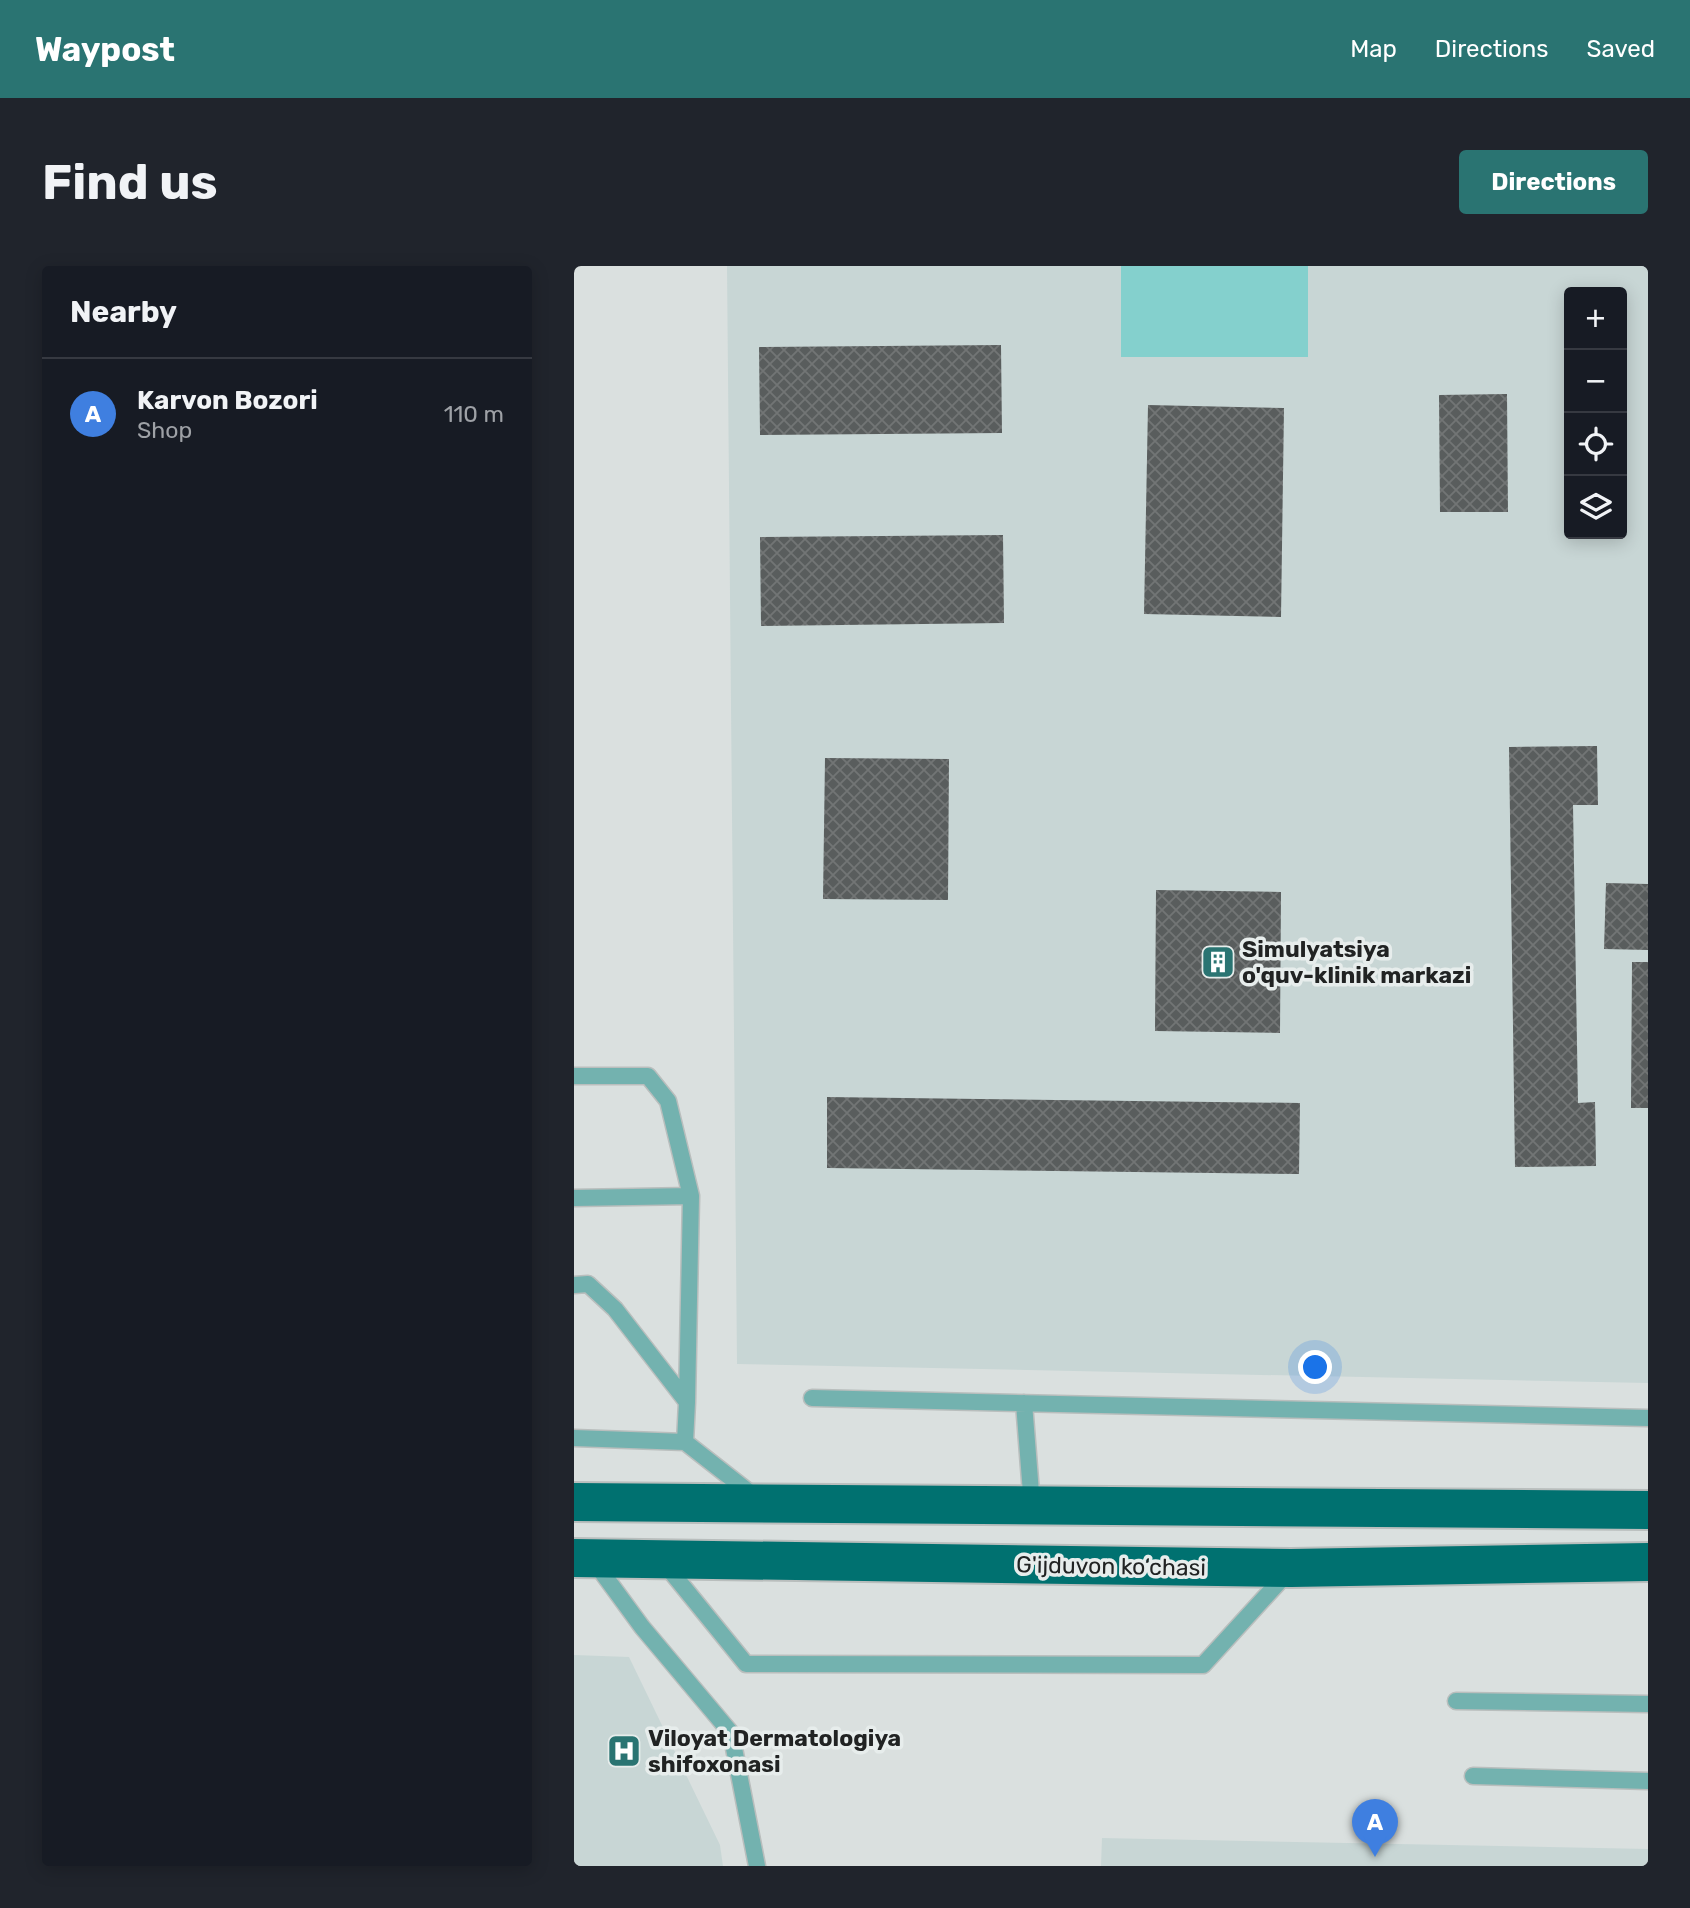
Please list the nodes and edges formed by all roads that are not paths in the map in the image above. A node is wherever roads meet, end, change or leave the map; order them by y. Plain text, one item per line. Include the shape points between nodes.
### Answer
1 (574, 1076) edge
2 (691, 1196) junction
3 (574, 1198) edge
4 (574, 1285) edge
5 (812, 1398) dead end
6 (687, 1402) junction
7 (1024, 1403) junction
8 (1648, 1418) edge
9 (574, 1437) edge
10 (685, 1442) junction
11 (574, 1502) edge
12 (765, 1504) junction
13 (1032, 1506) junction
14 (1648, 1510) edge
15 (583, 1558) edge
16 (663, 1561) junction
17 (1648, 1562) edge
18 (1291, 1568) junction
19 (1455, 1701) dead end
20 (1648, 1704) edge
21 (1473, 1776) dead end
22 (1648, 1781) edge
23 (757, 1866) edge

1 - 2 lane via 648,1076 668,1101
2 - 3 lane
2 - 6 lane
4 - 6 lane via 588,1284 615,1309
5 - 7 lane
6 - 10 lane
7 - 8 lane
7 - 13 lane
9 - 10 lane
10 - 12 lane
11 - 12 highway
12 - 13 highway
13 - 14 highway
15 - 16 highway, G'ijduvon ko‘chasi
15 - 23 lane via 731,1733
16 - 18 highway, G'ijduvon ko‘chasi
16 - 18 lane via 746,1664 1203,1665
17 - 18 highway, G'ijduvon ko‘chasi
19 - 20 lane
21 - 22 lane

